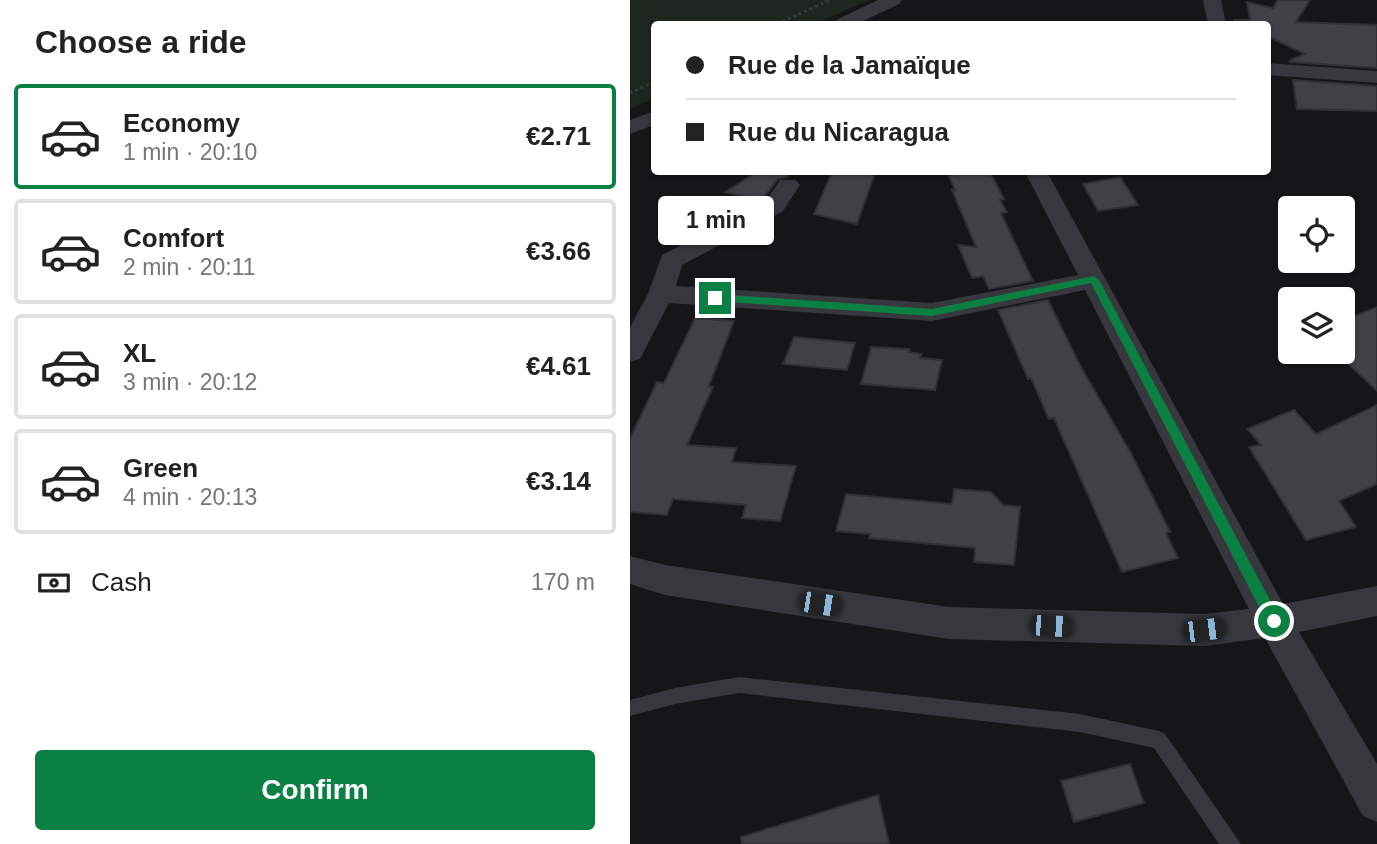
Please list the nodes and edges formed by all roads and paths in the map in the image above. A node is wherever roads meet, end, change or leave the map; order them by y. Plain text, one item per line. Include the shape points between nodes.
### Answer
1 (818, 0) edge
2 (830, 0) edge
3 (892, 0) edge
4 (1212, 0) edge
5 (824, 3) junction
6 (784, 21) edge
7 (849, 21) edge
8 (1216, 21) edge
9 (1271, 69) edge
10 (1377, 76) edge
11 (651, 83) edge
12 (630, 93) edge
13 (651, 118) edge
14 (630, 128) edge
15 (1038, 175) edge
16 (788, 184) dead end
17 (1094, 280) junction
18 (661, 294) junction
19 (630, 352) edge
20 (630, 570) edge
21 (1377, 601) edge
22 (1274, 621) junction
23 (630, 708) edge
24 (1377, 802) edge
25 (1231, 844) edge

1 - 5 path
2 - 5 path
3 - 7 street
4 - 8 street
5 - 6 path
9 - 10 street
11 - 12 path
13 - 14 street
15 - 17 street
16 - 18 street via 775,206 671,261
17 - 18 street via 932,312
17 - 22 street
18 - 19 street
20 - 22 street via 665,580 949,623 1204,630
21 - 22 street
22 - 24 street
23 - 25 lane via 739,685 1080,723 1158,740

